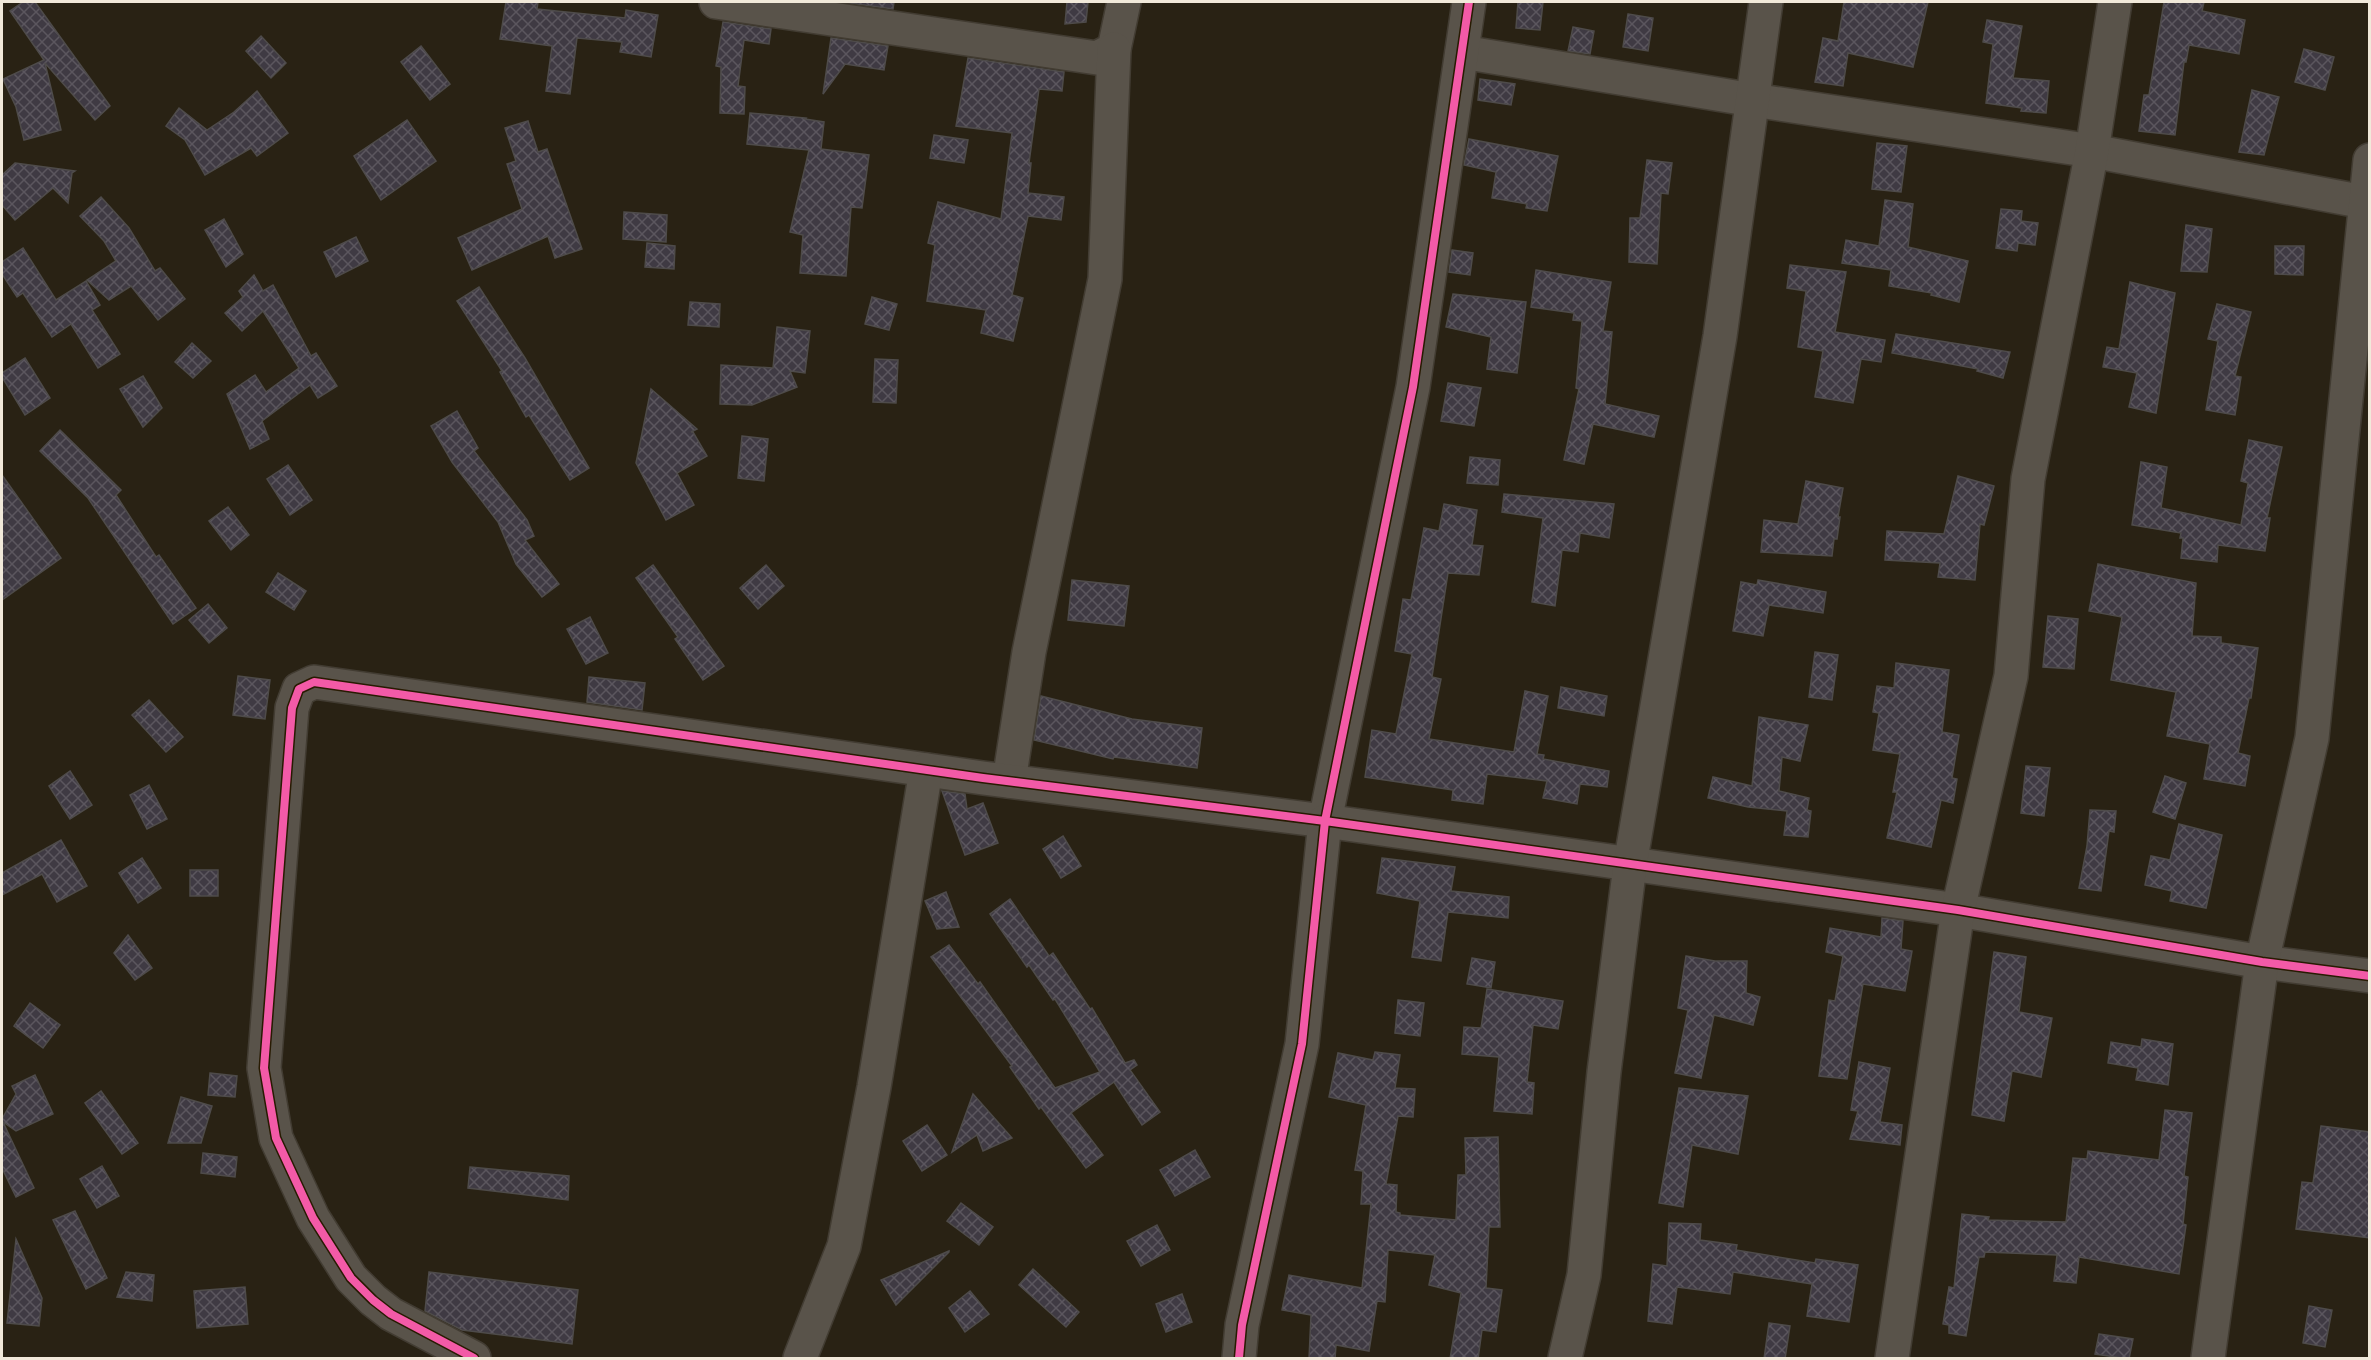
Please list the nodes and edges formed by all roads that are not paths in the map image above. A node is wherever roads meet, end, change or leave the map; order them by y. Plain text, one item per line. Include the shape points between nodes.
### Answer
1 (716, 2) edge
2 (722, 2) edge
3 (1124, 2) edge
4 (1469, 2) edge
5 (1766, 2) edge
6 (2115, 2) edge
7 (904, 15) edge
8 (1114, 49) junction
9 (1462, 52) junction
10 (1753, 100) junction
11 (2092, 151) junction
12 (2370, 160) edge
13 (2367, 202) edge
14 (926, 770) junction
15 (1009, 781) junction
16 (1325, 820) junction
17 (1630, 865) junction
18 (1958, 910) junction
19 (2262, 963) junction
20 (2370, 976) edge
21 (474, 1359) edge
22 (800, 1359) edge
23 (1239, 1359) edge
24 (1565, 1359) edge
25 (1892, 1359) edge
26 (2208, 1359) edge

1 - 2 street
2 - 7 street
3 - 8 street
4 - 9 street
5 - 10 street
6 - 11 street
7 - 8 street via 1096,58
8 - 15 street via 1105,279 1029,652
9 - 10 street
9 - 16 street via 1413,387
10 - 11 street
10 - 17 street via 1720,336
11 - 13 street
11 - 18 street via 2028,479 2011,676
12 - 13 street
13 - 19 street via 2312,738
14 - 15 street
14 - 21 street via 314,682 299,689 292,708 264,1068 276,1138 313,1218 351,1278 391,1314
14 - 22 street via 844,1246
15 - 16 street
16 - 17 street
16 - 23 street via 1302,1044 1242,1325
17 - 18 street
17 - 24 street via 1584,1275
18 - 19 street
18 - 25 street
19 - 20 street
19 - 26 street

